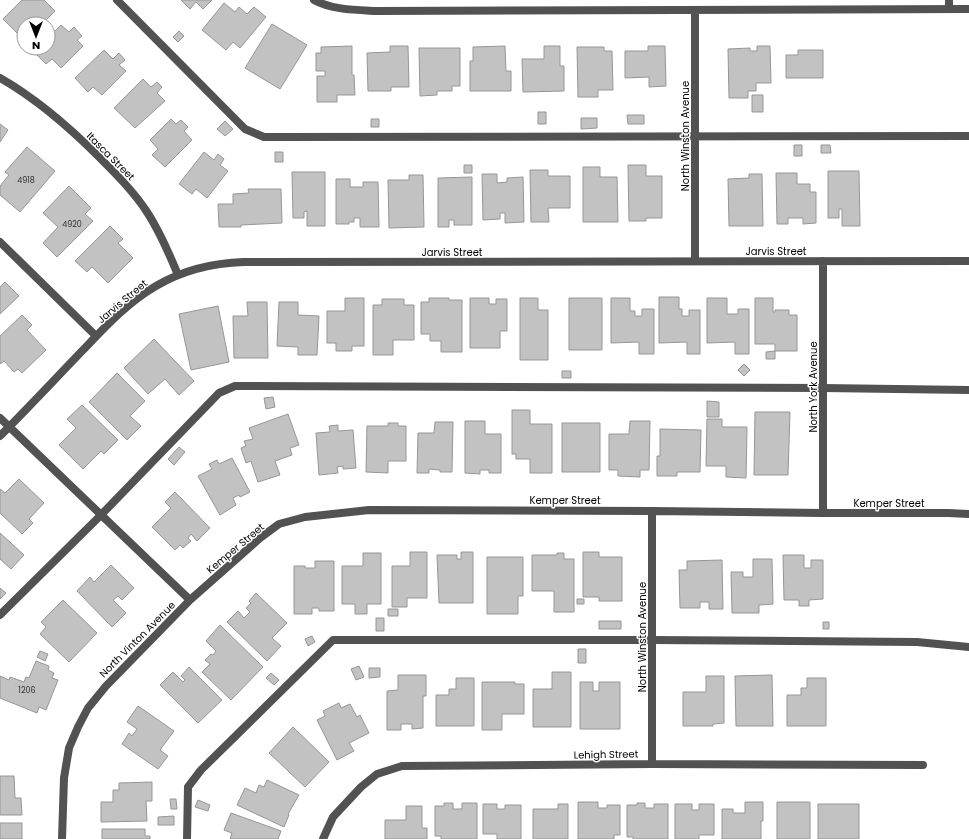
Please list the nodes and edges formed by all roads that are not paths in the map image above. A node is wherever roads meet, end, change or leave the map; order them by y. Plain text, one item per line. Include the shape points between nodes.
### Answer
1 (117, 0) edge
2 (314, 0) edge
3 (949, 0) edge
4 (949, 9) junction
5 (969, 9) edge
6 (695, 10) junction
7 (0, 78) edge
8 (696, 136) junction
9 (969, 136) edge
10 (0, 242) edge
11 (696, 261) junction
12 (823, 261) junction
13 (969, 262) edge
14 (178, 275) junction
15 (96, 336) junction
16 (823, 388) junction
17 (969, 390) edge
18 (0, 418) edge
19 (9, 427) junction
20 (0, 436) edge
21 (652, 511) junction
22 (823, 513) junction
23 (969, 514) edge
24 (101, 515) junction
25 (190, 600) junction
26 (0, 615) edge
27 (652, 640) junction
28 (969, 648) edge
29 (652, 764) junction
30 (923, 765) dead end
31 (62, 839) edge
32 (187, 839) edge
33 (323, 839) edge

1 - 8 street via 245,129 264,137
2 - 6 street via 348,10 376,11
3 - 4 street
4 - 5 street
4 - 6 street
6 - 8 street, North Winston Avenue
7 - 14 street, Itasca Street via 35,100 75,133 130,189 161,234
8 - 9 street
8 - 11 street, North Winston Avenue
10 - 15 street
11 - 12 street, Jarvis Street
11 - 14 street, Jarvis Street via 244,262 219,264
12 - 13 street, Jarvis Street
12 - 16 street, North York Avenue
14 - 15 street, Jarvis Street via 140,296
15 - 19 street, Jarvis Street
16 - 17 street
16 - 22 street, North York Avenue
16 - 24 street via 235,386 219,393
18 - 19 street
19 - 20 street
19 - 24 street, North Vinton Avenue
21 - 22 street, Kemper Street
21 - 25 street, Kemper Street via 369,510 305,517 279,524
21 - 27 street, North Winston Avenue
22 - 23 street, Kemper Street
24 - 25 street, North Vinton Avenue
24 - 26 street
25 - 31 street, North Vinton Avenue via 106,686 88,708 70,748 64,778
27 - 28 street via 917,642
27 - 29 street, North Winston Avenue
27 - 32 street via 333,640 188,787
29 - 30 street, Lehigh Street
29 - 33 street, Lehigh Street via 402,766 377,774 361,787 333,817

